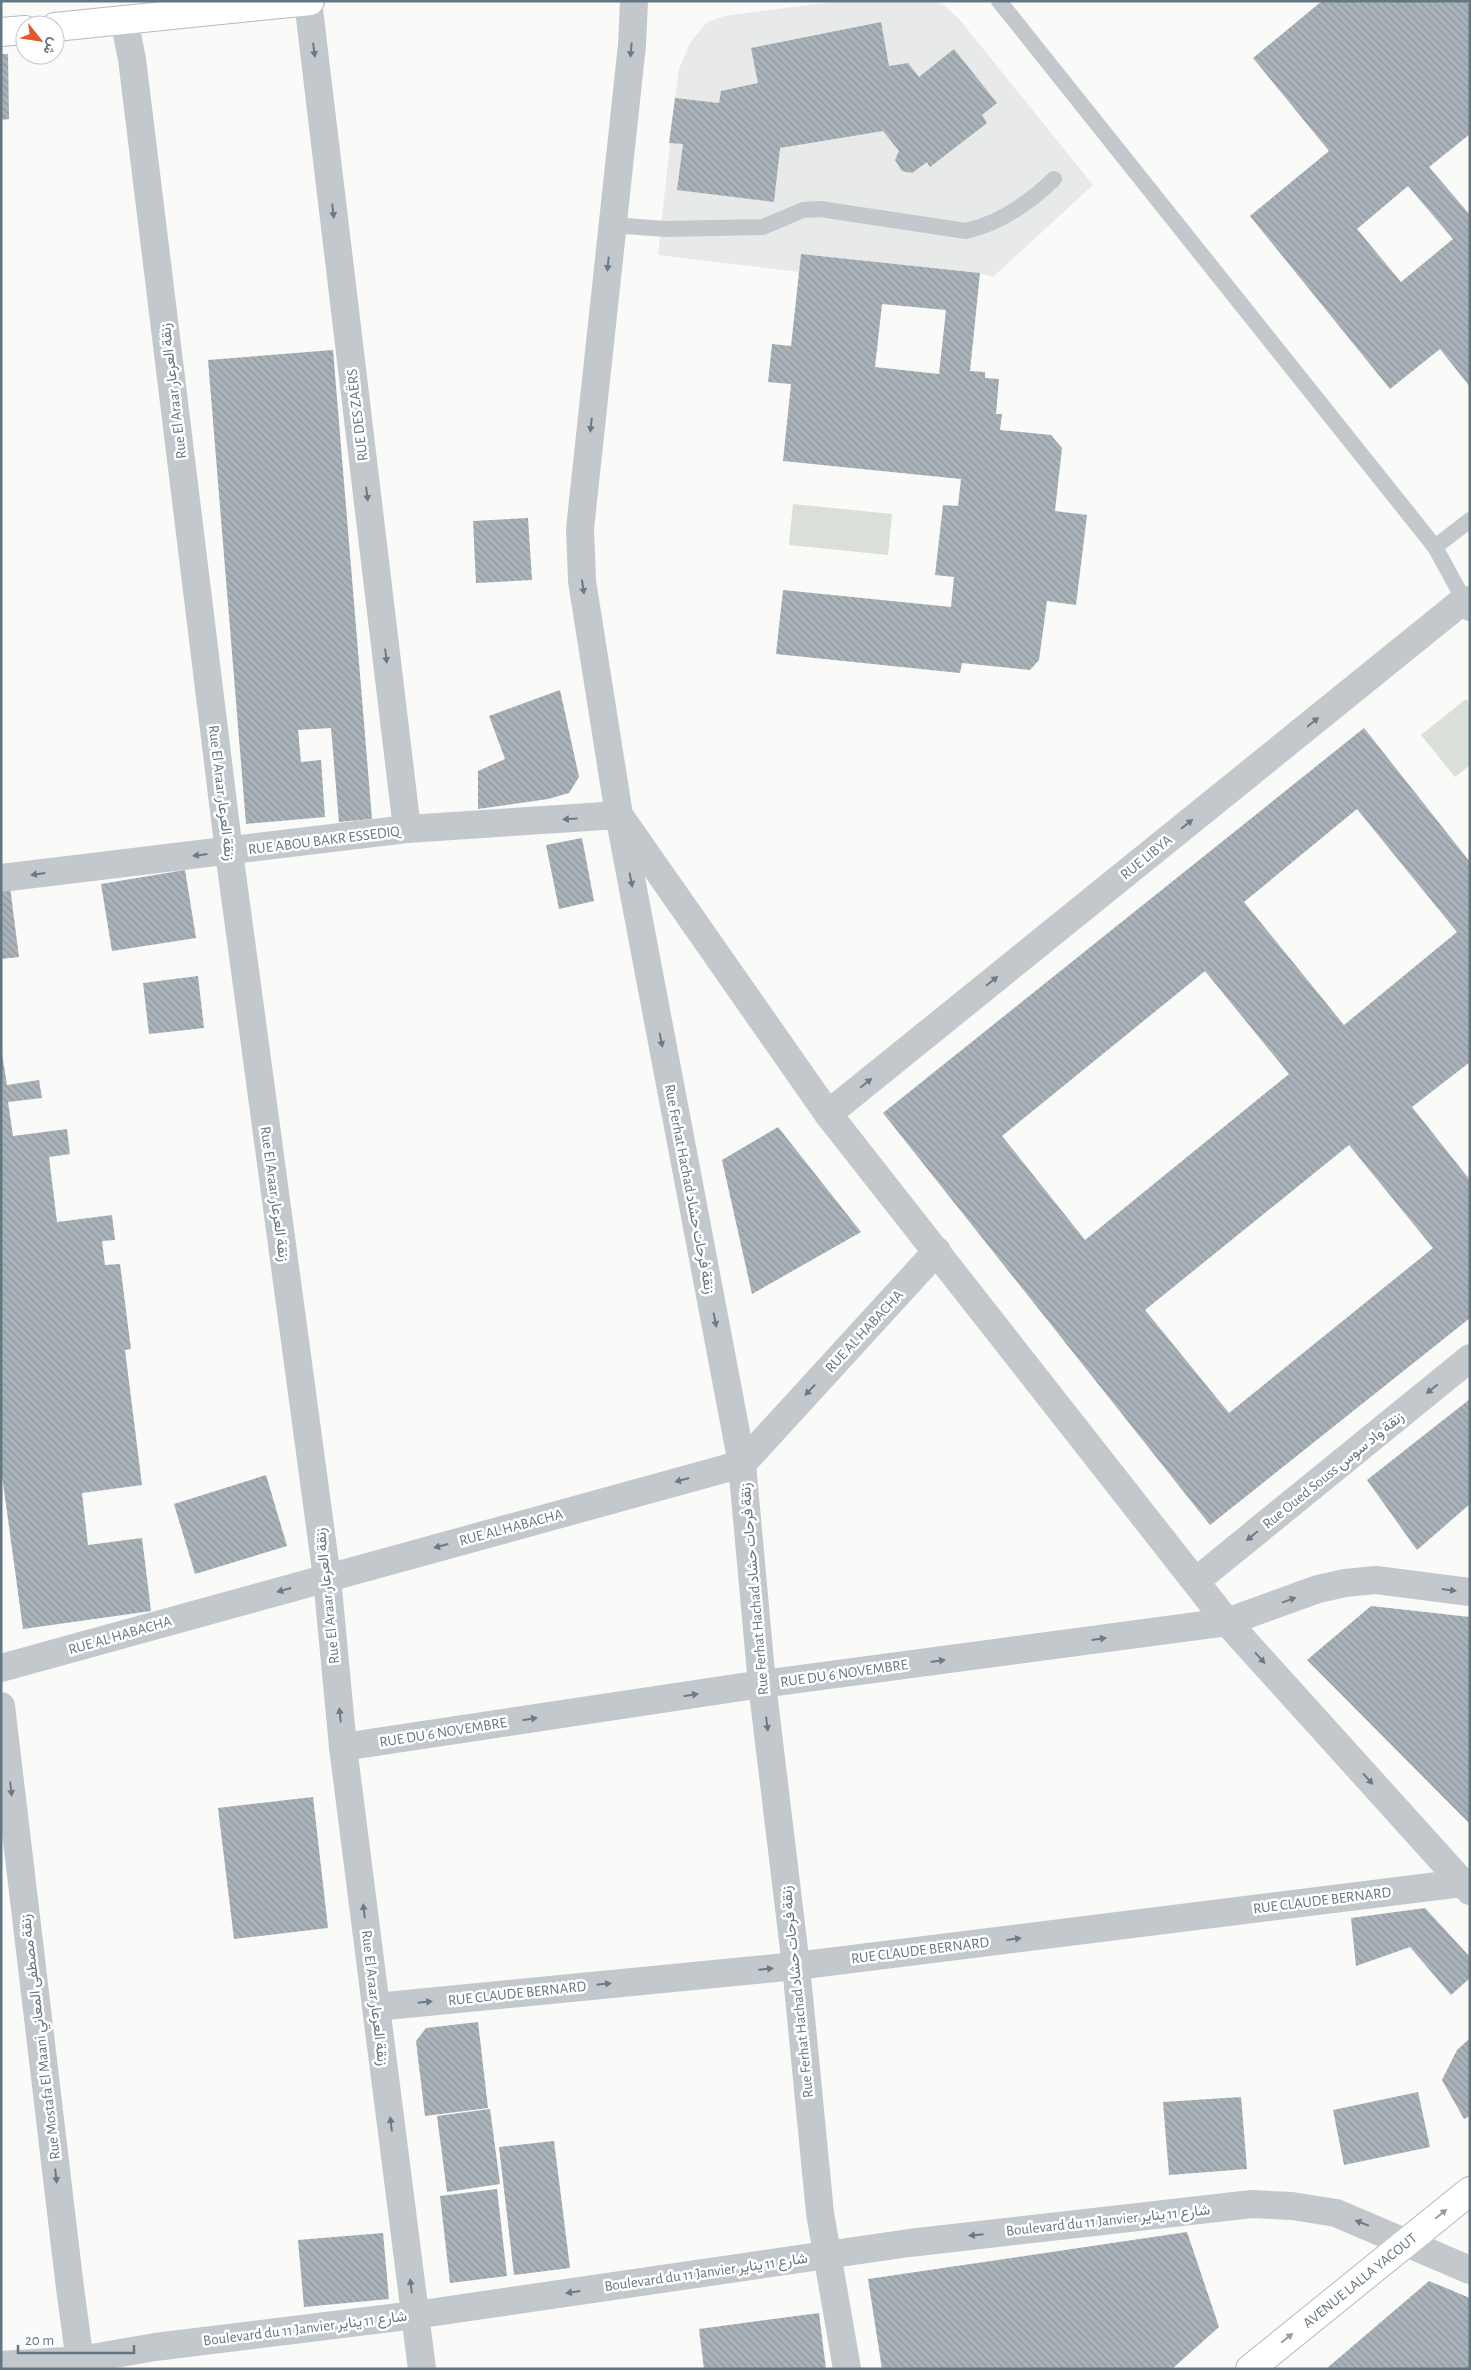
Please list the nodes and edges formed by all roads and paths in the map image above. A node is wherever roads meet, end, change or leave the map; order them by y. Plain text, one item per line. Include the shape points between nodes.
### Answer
1 (309, 1) edge
2 (634, 1) edge
3 (999, 1) edge
4 (124, 20) junction
5 (65, 26) edge
6 (15, 31) edge
7 (1, 32) edge
8 (1054, 179) dead end
9 (612, 225) junction
10 (1470, 520) edge
11 (1434, 548) junction
12 (1468, 601) edge
13 (619, 815) junction
14 (407, 829) junction
15 (229, 852) junction
16 (1, 878) edge
17 (828, 1114) junction
18 (937, 1251) junction
19 (1470, 1358) edge
20 (742, 1464) junction
21 (327, 1578) junction
22 (1196, 1581) junction
23 (1470, 1592) edge
24 (1227, 1622) junction
25 (1, 1668) edge
26 (762, 1684) junction
27 (1, 1706) edge
28 (343, 1747) junction
29 (1466, 1887) edge
30 (796, 1966) junction
31 (376, 2007) junction
32 (1470, 2191) edge
33 (1407, 2242) junction
34 (827, 2255) junction
35 (1470, 2270) edge
36 (415, 2315) junction
37 (81, 2364) edge
38 (1, 2365) edge
39 (422, 2369) edge
40 (847, 2369) edge
41 (1250, 2369) edge

1 - 4 street
1 -> 14 street, RUE DES ZAËRS
2 -> 9 street, Rue Ferhat Hachad زنقة فرحات حشاد
3 - 11 lane
4 - 5 street
4 - 15 street, Rue El Araar زنقة العرعار via 132,59
6 - 7 street
8 - 9 lane via 1030,202 980,228 966,231 820,209 803,210 763,227 665,229
9 -> 13 street, Rue Ferhat Hachad زنقة فرحات حشاد via 580,529 582,581
10 - 11 lane
11 - 12 lane
17 -> 12 street, RUE LIBYA
13 -> 14 street, RUE ABOU BAKR ESSEDIQ
13 - 17 street
13 -> 20 street, Rue Ferhat Hachad زنقة فرحات حشاد
14 - 15 street, RUE ABOU BAKR ESSEDIQ
15 -> 16 street, RUE ABOU BAKR ESSEDIQ
15 - 21 street, Rue El Araar زنقة العرعار
17 - 18 street
18 -> 20 street, RUE AL HABACHA
18 - 22 street
19 -> 22 street, Rue Oued Souss زنقة واد سوس
20 -> 21 street, RUE AL HABACHA
20 - 26 street, Rue Ferhat Hachad زنقة فرحات حشاد
21 -> 25 street, RUE AL HABACHA
28 -> 21 street, Rue El Araar زنقة العرعار
22 - 24 street
24 -> 23 street, RUE DU 6 NOVEMBRE via 1318,1589 1346,1583 1376,1580
26 -> 24 street, RUE DU 6 NOVEMBRE
24 -> 29 street
28 -> 26 street, RUE DU 6 NOVEMBRE
26 -> 30 street, Rue Ferhat Hachad زنقة فرحات حشاد
27 -> 37 street, Rue Mostafa El Maani زنقة مصطفى المعاني
31 -> 28 street, Rue El Araar زنقة العرعار
30 -> 29 street, RUE CLAUDE BERNARD
31 -> 30 street, RUE CLAUDE BERNARD
30 - 34 street, Rue Ferhat Hachad زنقة فرحات حشاد
36 -> 31 street, Rue El Araar زنقة العرعار
33 -> 32 street, AVENUE LALLA YACOUT
33 -> 34 street, Boulevard du 11 Janvier شارع 11 يناير via 1336,2213 1252,2204 909,2242
33 - 35 street, Boulevard du 11 Janvier شارع 11 يناير
41 -> 33 street, AVENUE LALLA YACOUT
34 -> 36 street, Boulevard du 11 Janvier شارع 11 يناير
34 - 40 street, Rue Ferhat Hachad زنقة فرحات حشاد
36 - 37 street, Boulevard du 11 Janvier شارع 11 يناير via 155,2347
36 - 39 street, Rue El Araar زنقة العرعار
37 - 38 street, Boulevard du 11 Janvier شارع 11 يناير

